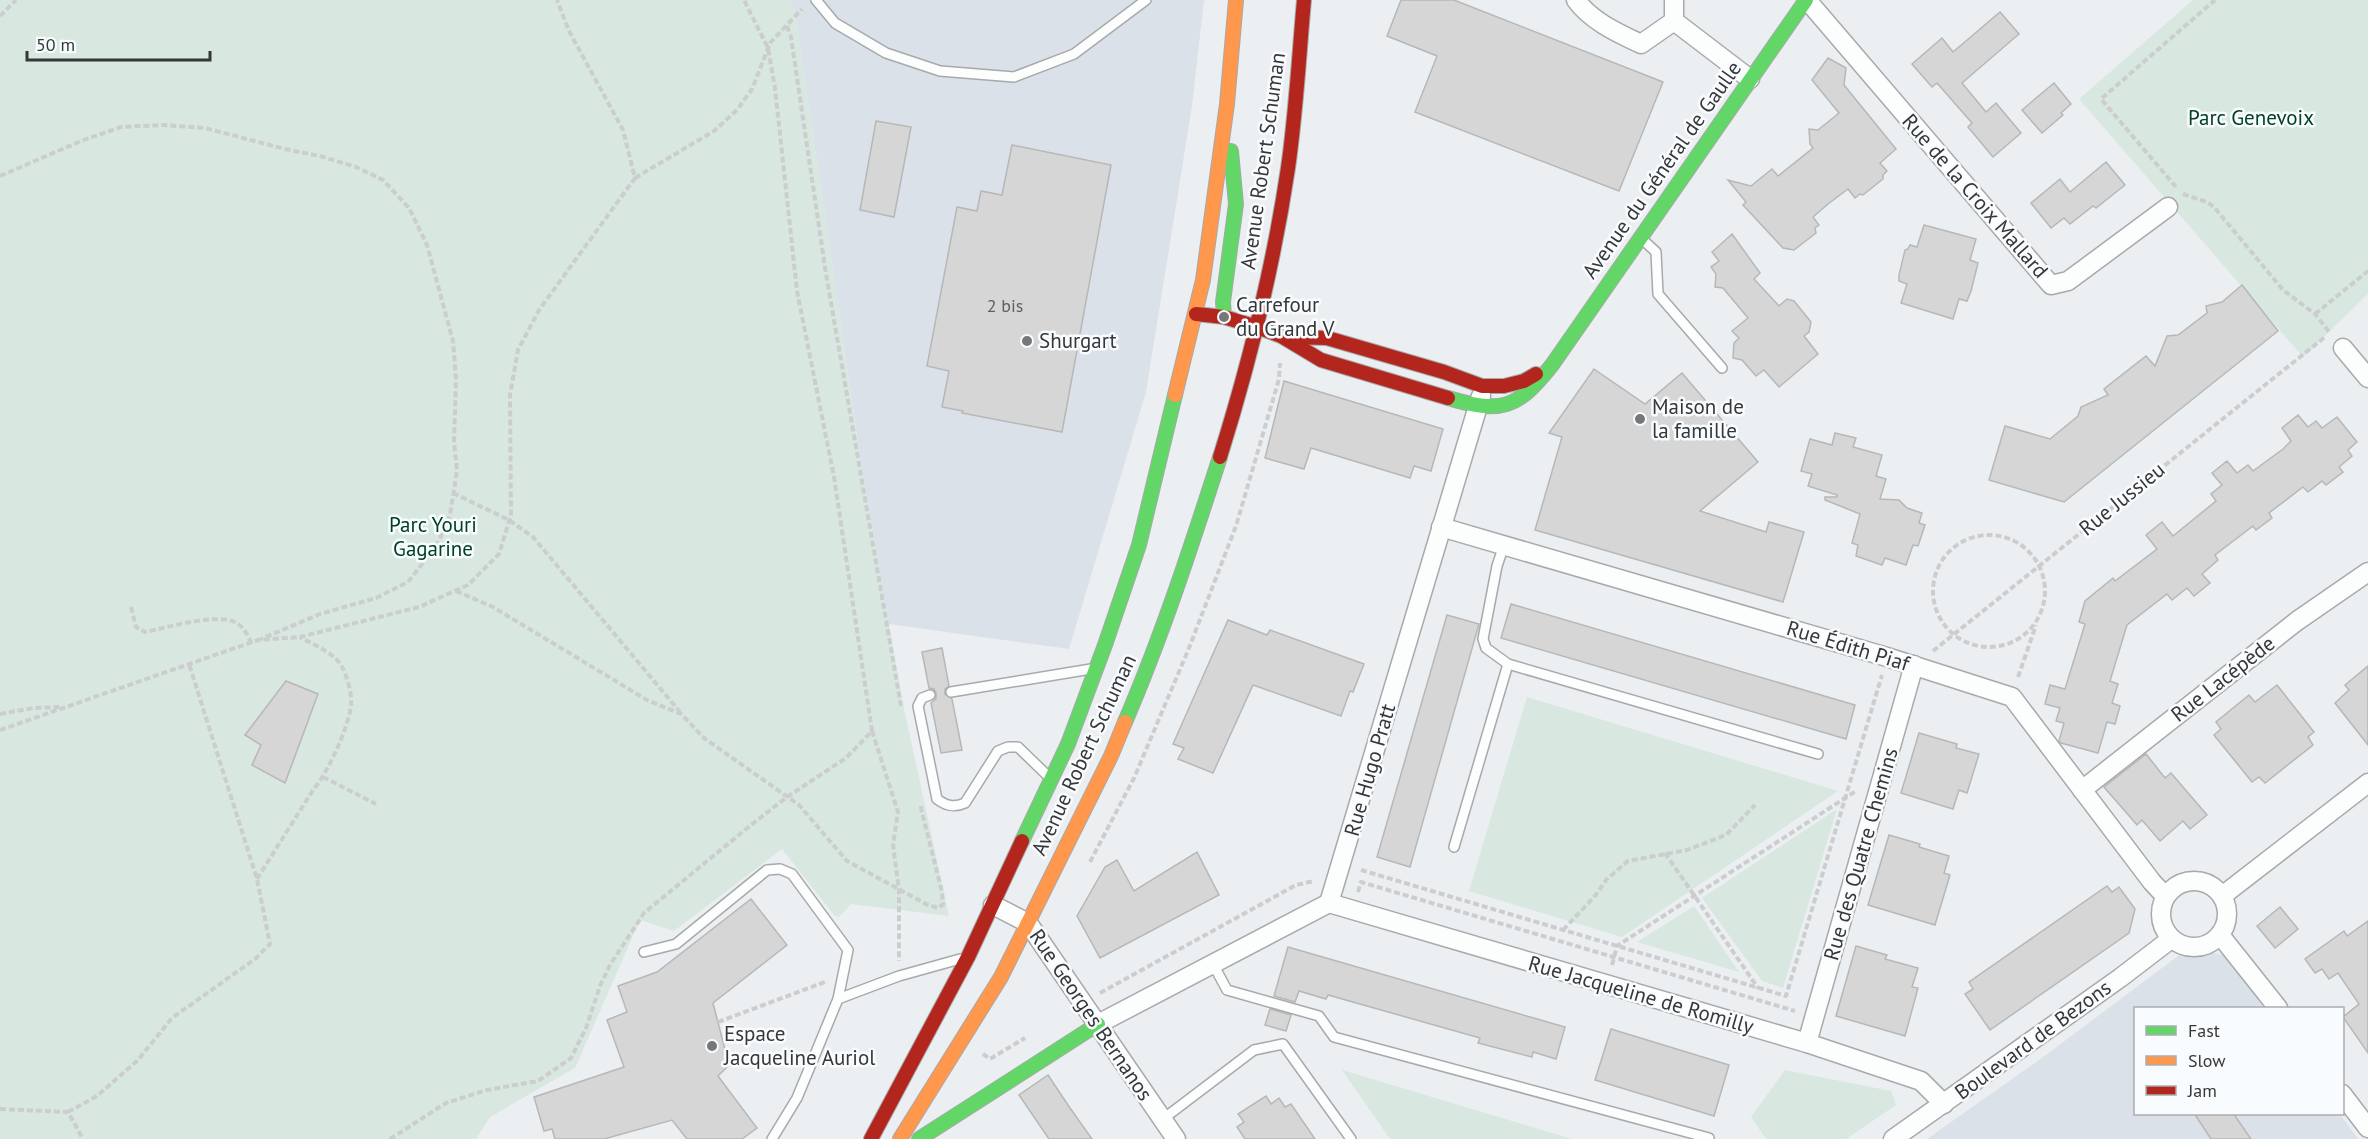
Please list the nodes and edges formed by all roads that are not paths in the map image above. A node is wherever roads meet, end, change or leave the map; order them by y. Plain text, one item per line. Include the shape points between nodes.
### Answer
1 (816, 0) edge
2 (1146, 0) edge
3 (1236, 0) edge
4 (1304, 0) edge
5 (1576, 0) edge
6 (1674, 0) edge
7 (1806, 0) edge
8 (1674, 21) junction
9 (1750, 79) junction
10 (1227, 104) junction
11 (2168, 207) dead end
12 (1640, 237) junction
13 (1196, 314) junction
14 (1224, 317) junction
15 (1257, 327) junction
16 (1281, 336) junction
17 (2343, 348) road end
18 (1552, 365) junction
19 (1722, 368) dead end
20 (2368, 378) edge
21 (1482, 386) junction
22 (1479, 407) junction
23 (1441, 527) junction
24 (1503, 545) junction
25 (2368, 572) edge
26 (1508, 664) junction
27 (1914, 665) junction
28 (1096, 668) junction
29 (951, 692) dead end
30 (930, 695) dead end
31 (1818, 754) dead end
32 (1052, 780) junction
33 (2368, 783) edge
34 (2082, 790) junction
35 (1454, 847) dead end
36 (2165, 896) junction
37 (2222, 896) junction
38 (1329, 903) junction
39 (993, 905) junction
40 (1028, 923) junction
41 (2220, 935) junction
42 (2171, 939) junction
43 (644, 952) dead end
44 (968, 957) junction
45 (1213, 964) junction
46 (838, 999) junction
47 (2277, 1007) edge
48 (1098, 1024) junction
49 (1807, 1043) junction
50 (2344, 1095) edge
51 (1944, 1104) junction
52 (1163, 1119) junction
53 (2368, 1128) edge
54 (1709, 1138) edge
55 (772, 1139) edge
56 (871, 1139) edge
57 (900, 1139) edge
58 (919, 1139) edge
59 (1176, 1139) edge
60 (1351, 1139) edge
61 (1893, 1139) edge

1 - 2 lane via 835,23 885,53 940,71 1014,77 1074,54
3 - 10 main road, Avenue Robert Schuman
4 - 15 main road, Avenue Robert Schuman via 1288,167
5 - 8 street via 1583,10 1641,44
6 - 8 street
7 - 9 main road, Avenue du Général de Gaulle
7 - 11 street, Rue de la Croix Mallard via 2051,285 2068,281
8 - 9 street
9 - 12 main road, Avenue du Général de Gaulle
10 - 13 main road, Avenue Robert Schuman
10 - 14 main road via 1236,204
12 - 18 main road, Avenue du Général de Gaulle
12 - 19 lane via 1656,252 1658,294
13 - 14 main road
13 - 28 main road, Avenue Robert Schuman via 1138,545
14 - 15 main road
15 - 16 main road, Avenue du Général de Gaulle
15 - 40 main road, Avenue Robert Schuman via 1190,551 1151,662 1111,756
16 - 21 main road, Avenue du Général de Gaulle via 1327,338
16 - 22 main road, Avenue du Général de Gaulle via 1321,360
17 - 20 street
18 - 21 main road, Avenue du Général de Gaulle via 1524,381
18 - 22 main road, Avenue du Général de Gaulle via 1529,394 1505,406
21 - 22 street, Rue Hugo Pratt
22 - 23 street, Rue Hugo Pratt
23 - 24 street, Rue Édith Piaf
23 - 38 street, Rue Hugo Pratt
24 - 26 lane via 1483,639 1486,648
24 - 27 street, Rue Édith Piaf
25 - 34 street, Rue Lacépède via 2297,621
26 - 31 lane
26 - 35 lane
27 - 34 street, Rue Édith Piaf via 2012,697
27 - 49 street, Rue des Quatre Chemins
28 - 29 lane
28 - 32 main road, Avenue Robert Schuman
30 - 32 lane via 922,698 918,706 937,799 942,803 964,803 998,751 1008,747 1018,747
32 - 39 main road, Avenue Robert Schuman
33 - 37 street
34 - 36 street
36 - 37 street via 2183,882 2193,880 2205,882
36 - 42 street via 2160,914
37 - 41 street via 2227,920
38 - 45 street
38 - 49 street, Rue Jacqueline de Romilly
39 - 40 street, Rue Georges Bernanos
39 - 44 main road, Avenue Robert Schuman
40 - 48 street, Rue Georges Bernanos
40 - 57 main road, Avenue Robert Schuman via 1000,977
41 - 42 street via 2202,947 2180,945
41 - 47 street
42 - 51 street, Boulevard de Bezons
43 - 46 lane via 676,944 766,870 780,868 792,874 848,950
44 - 46 lane via 899,976
44 - 56 main road, Avenue Robert Schuman
45 - 48 street
45 - 54 lane via 1227,990 1319,1016 1334,1037
46 - 55 lane via 797,1098
48 - 52 street, Rue Georges Bernanos
48 - 58 main road
49 - 51 street, Rue Jacqueline de Romilly via 1921,1081
50 - 53 street
51 - 61 street, Boulevard de Bezons
52 - 59 street, Rue Georges Bernanos
52 - 60 lane via 1254,1050 1283,1044

